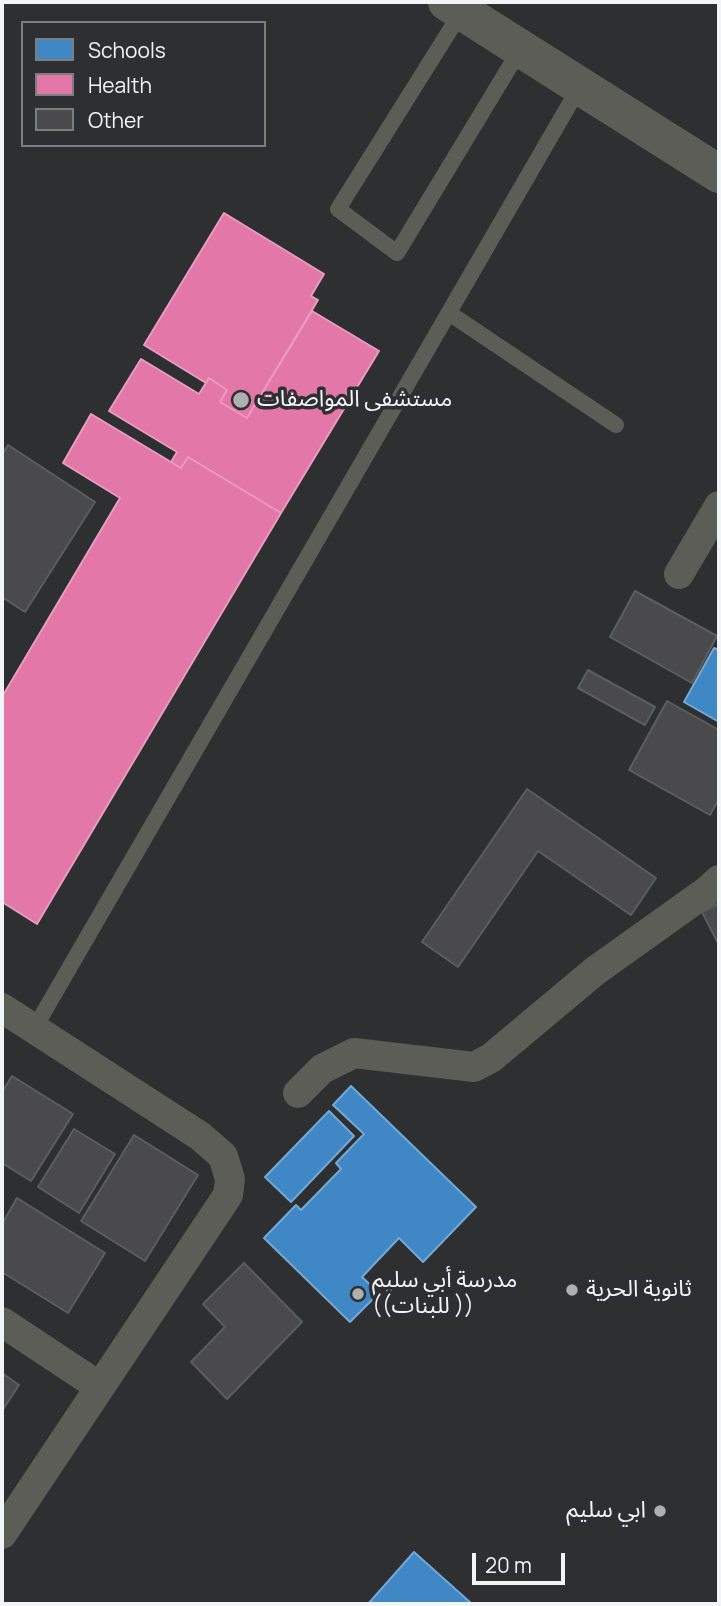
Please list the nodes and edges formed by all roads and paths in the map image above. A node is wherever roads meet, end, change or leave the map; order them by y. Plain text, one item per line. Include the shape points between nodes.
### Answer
1 (455, 7) edge
2 (521, 48) junction
3 (580, 86) junction
4 (719, 174) edge
5 (449, 313) junction
6 (616, 425) dead end
7 (719, 506) edge
8 (680, 574) dead end
9 (719, 880) edge
10 (2, 1008) edge
11 (34, 1029) junction
12 (298, 1093) dead end
13 (2, 1322) edge
14 (100, 1387) junction
15 (2, 1534) edge

1 - 2 street
1 - 2 lane via 338,209 397,253
2 - 3 street
3 - 4 street
3 - 5 lane
5 - 6 lane
5 - 11 lane
7 - 8 street
9 - 12 street via 595,971 491,1059 474,1067 354,1053 322,1069
10 - 11 street
11 - 14 street via 200,1136 223,1156 230,1179 228,1195
13 - 14 street
14 - 15 street

